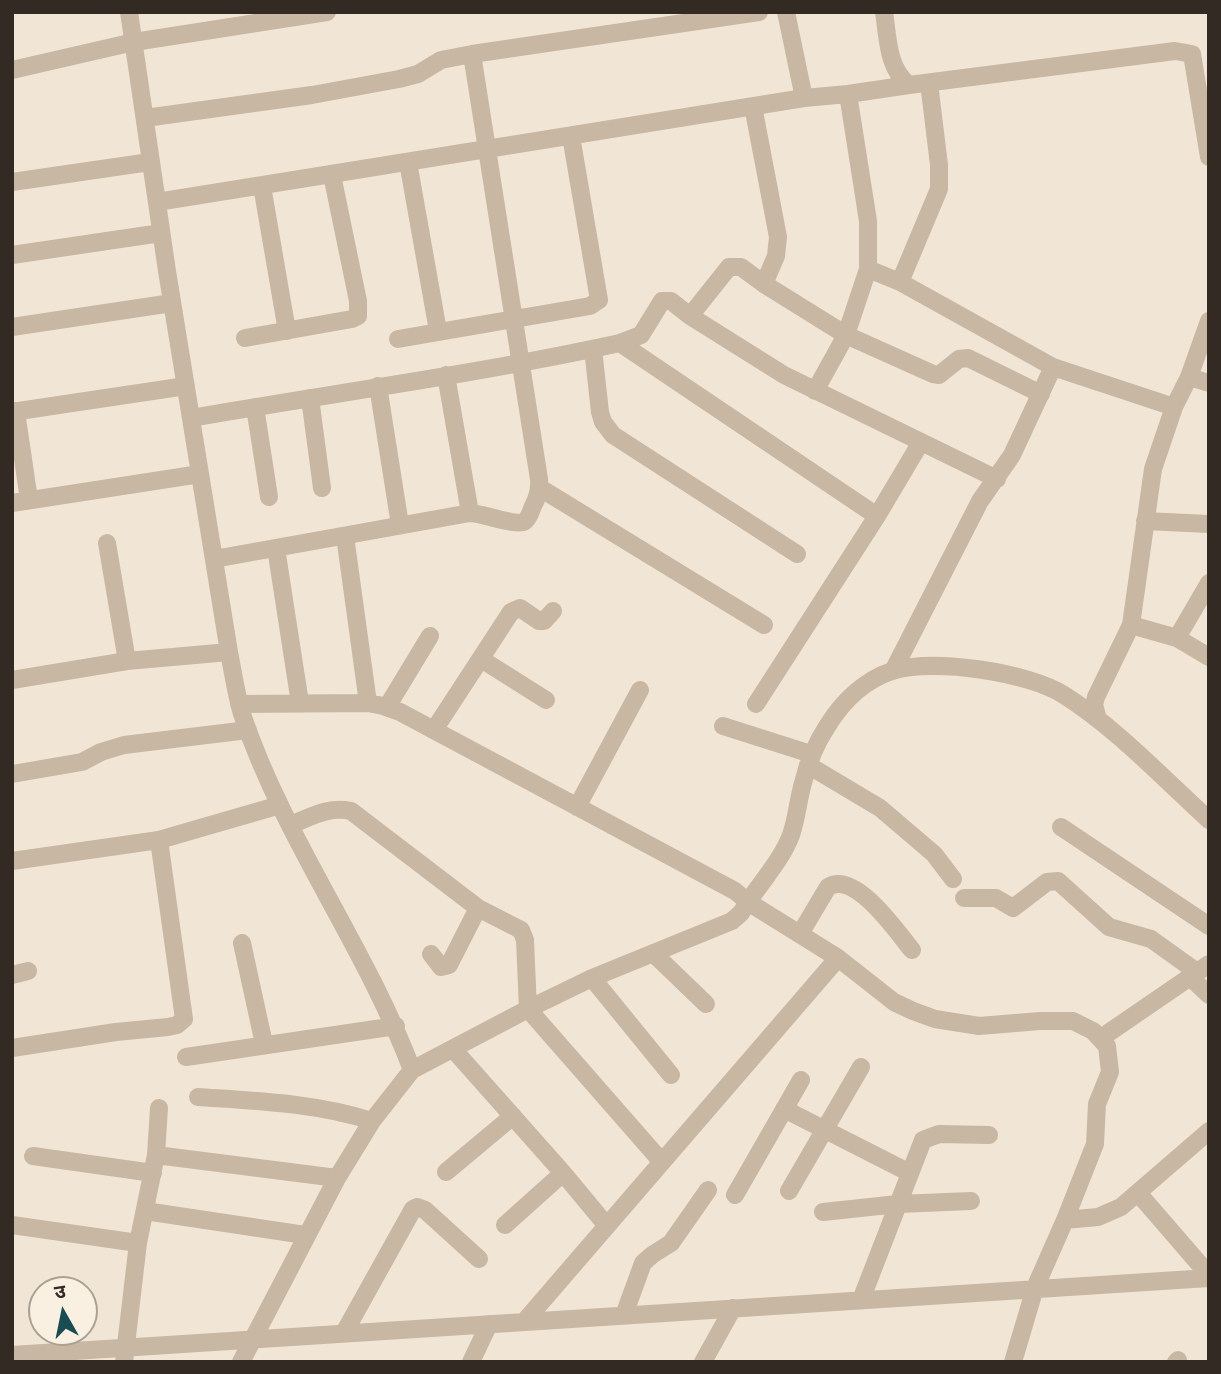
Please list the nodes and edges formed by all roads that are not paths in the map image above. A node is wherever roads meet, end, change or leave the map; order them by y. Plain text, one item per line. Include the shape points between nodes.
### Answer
1 (129, 12) edge
2 (327, 12) edge
3 (759, 12) edge
4 (786, 12) edge
5 (884, 12) edge
6 (134, 42) junction
7 (472, 54) junction
8 (12, 70) edge
9 (929, 83) junction
10 (909, 85) junction
11 (848, 94) junction
12 (804, 98) junction
13 (753, 106) junction
14 (145, 118) junction
15 (571, 136) junction
16 (487, 148) junction
17 (1209, 156) edge
18 (150, 162) junction
19 (408, 162) junction
20 (332, 175) junction
21 (12, 182) edge
22 (262, 186) junction
23 (157, 202) junction
24 (161, 233) junction
25 (12, 255) edge
26 (868, 269) junction
27 (900, 282) junction
28 (764, 284) junction
29 (172, 303) junction
30 (690, 316) junction
31 (514, 320) junction
32 (1209, 322) edge
33 (12, 327) edge
34 (287, 331) junction
35 (438, 331) junction
36 (846, 335) junction
37 (245, 338) dead end
38 (398, 339) dead end
39 (620, 343) junction
40 (593, 349) junction
41 (520, 365) junction
42 (1053, 367) junction
43 (446, 375) junction
44 (1189, 377) junction
45 (1209, 383) edge
46 (186, 386) junction
47 (378, 386) junction
48 (816, 391) junction
49 (1041, 394) junction
50 (310, 398) junction
51 (255, 407) junction
52 (1174, 407) junction
53 (14, 412) edge
54 (191, 418) junction
55 (921, 442) junction
56 (200, 474) junction
57 (997, 479) junction
58 (322, 488) dead end
59 (540, 488) junction
60 (269, 497) dead end
61 (20, 501) edge
62 (470, 513) junction
63 (877, 516) junction
64 (1145, 521) junction
65 (1209, 524) edge
66 (400, 525) junction
67 (345, 536) junction
68 (107, 543) dead end
69 (276, 548) junction
70 (797, 554) dead end
71 (214, 559) junction
72 (1209, 583) edge
73 (553, 611) dead end
74 (764, 625) dead end
75 (1130, 625) junction
76 (430, 636) dead end
77 (1177, 638) junction
78 (229, 652) junction
79 (1209, 657) edge
80 (481, 659) junction
81 (127, 661) junction
82 (893, 671) junction
83 (12, 680) edge
84 (640, 690) dead end
85 (545, 700) dead end
86 (300, 703) junction
87 (368, 703) junction
88 (239, 704) junction
89 (756, 704) dead end
90 (387, 707) junction
91 (1098, 719) junction
92 (723, 726) dead end
93 (248, 730) junction
94 (435, 730) junction
95 (810, 760) junction
96 (12, 774) edge
97 (280, 806) junction
98 (577, 807) junction
99 (1209, 820) edge
100 (290, 825) junction
101 (1061, 827) dead end
102 (159, 840) junction
103 (12, 862) edge
104 (953, 879) dead end
105 (964, 898) dead end
106 (748, 902) junction
107 (478, 908) junction
108 (1209, 926) edge
109 (800, 934) junction
110 (242, 943) dead end
111 (912, 950) dead end
112 (653, 953) junction
113 (431, 954) dead end
114 (838, 958) junction
115 (1199, 971) edge
116 (592, 978) junction
117 (1209, 995) edge
118 (706, 1004) dead end
119 (527, 1009) junction
120 (396, 1026) junction
121 (1101, 1038) junction
122 (264, 1044) junction
123 (12, 1048) edge
124 (453, 1049) junction
125 (186, 1057) dead end
126 (861, 1068) dead end
127 (412, 1070) junction
128 (671, 1075) dead end
129 (801, 1080) dead end
130 (198, 1097) dead end
131 (159, 1108) dead end
132 (784, 1110) junction
133 (513, 1116) junction
134 (372, 1121) junction
135 (825, 1130) junction
136 (1209, 1131) edge
137 (989, 1135) dead end
138 (156, 1155) junction
139 (33, 1156) dead end
140 (661, 1161) junction
141 (446, 1172) dead end
142 (153, 1173) junction
143 (563, 1173) junction
144 (910, 1173) junction
145 (337, 1178) junction
146 (708, 1190) dead end
147 (789, 1191) dead end
148 (1138, 1193) junction
149 (735, 1195) dead end
150 (971, 1201) dead end
151 (898, 1204) junction
152 (145, 1212) junction
153 (822, 1212) dead end
154 (1065, 1220) junction
155 (12, 1225) edge
156 (505, 1225) dead end
157 (607, 1226) junction
158 (306, 1234) junction
159 (138, 1242) junction
160 (479, 1259) dead end
161 (1203, 1271) edge
162 (1035, 1288) junction
163 (861, 1300) junction
164 (733, 1308) junction
165 (624, 1315) junction
166 (524, 1322) junction
167 (489, 1324) junction
168 (344, 1333) junction
169 (253, 1338) junction
170 (12, 1355) edge
171 (125, 1355) edge
172 (32, 1358) edge
173 (242, 1362) edge
174 (471, 1362) edge
175 (703, 1362) edge
176 (1013, 1362) edge

1 - 6 street
2 - 6 street
3 - 7 street
4 - 12 street
5 - 10 street via 894,67
6 - 8 street
6 - 14 street
7 - 14 street via 441,60 412,76
7 - 16 street
9 - 10 street
9 - 17 street via 1175,51 1192,54
9 - 27 street via 939,189
10 - 11 street
11 - 12 street
11 - 26 street via 868,221
12 - 13 street
13 - 15 street
13 - 28 street via 778,237 776,256
14 - 18 street
15 - 16 street
15 - 31 street via 599,300 590,306
16 - 19 street
16 - 31 street
18 - 21 street
18 - 23 street
19 - 20 street
19 - 35 street
20 - 22 street
20 - 34 street via 358,316
22 - 23 street
22 - 34 street
23 - 24 street
24 - 25 street
24 - 29 street
26 - 27 street
26 - 36 street
27 - 42 street
28 - 30 street via 741,267 729,267
28 - 36 street
29 - 33 street
29 - 46 street
30 - 39 street via 666,300 641,335
30 - 48 street
31 - 35 street
31 - 41 street
32 - 44 street
34 - 37 street
35 - 38 street
36 - 48 street
36 - 49 street via 933,374 968,358
39 - 40 street
39 - 63 street
40 - 41 street
40 - 70 street via 600,412 613,435
41 - 43 street
41 - 59 street
42 - 49 street
42 - 52 street
43 - 47 street
43 - 62 street
44 - 45 street
44 - 52 street
46 - 53 street
46 - 54 street
47 - 50 street
47 - 66 street
48 - 55 street
49 - 57 street
50 - 51 street
50 - 58 street
51 - 54 street
51 - 60 street
52 - 64 street via 1153,469
53 - 61 street
54 - 56 street
55 - 57 street
55 - 63 street
56 - 61 street
56 - 71 street
57 - 82 street via 980,501
59 - 62 street via 524,521
59 - 74 street
62 - 66 street
63 - 89 street
64 - 65 street
64 - 75 street
66 - 67 street
67 - 69 street
67 - 87 street
68 - 81 street
69 - 71 street
69 - 86 street
71 - 78 street
72 - 77 street
73 - 80 street via 539,621 515,609
75 - 77 street
75 - 91 street via 1096,697
76 - 90 street
77 - 79 street
78 - 81 street
78 - 88 street
80 - 85 street
80 - 94 street
81 - 83 street
82 - 91 street via 945,667 1011,675 1062,694
82 - 95 street via 847,700 828,724
84 - 98 street
86 - 87 street
86 - 88 street
87 - 90 street
88 - 93 street
90 - 94 street
91 - 99 street
92 - 95 street
93 - 96 street via 124,745 82,762
93 - 97 street
94 - 98 street
95 - 104 street via 886,813 933,854
95 - 106 street via 790,836
97 - 100 street
97 - 102 street
98 - 106 street
100 - 107 street via 327,810 351,811
100 - 120 street
101 - 108 street
102 - 103 street
102 - 123 street via 184,1019 168,1027
105 - 115 street via 996,898 1013,908 1047,882 1058,881 1109,927 1151,939
106 - 109 street
106 - 112 street via 732,920
107 - 113 street via 449,965 441,967
107 - 119 street via 518,927 524,935
109 - 111 street via 828,887 842,884 871,901
109 - 114 street
110 - 122 street
112 - 116 street
112 - 118 street
114 - 121 street via 894,1002 935,1019 979,1026 1073,1021
114 - 140 street
115 - 117 street
115 - 121 street
116 - 119 street
116 - 128 street
119 - 124 street
119 - 140 street
120 - 122 street
120 - 127 street
121 - 154 street via 1107,1046 1110,1072 1097,1104 1096,1144
122 - 125 street
124 - 127 street
124 - 133 street
126 - 135 street
127 - 134 street
129 - 132 street
130 - 134 street via 297,1104
131 - 138 street
132 - 135 street
132 - 149 street
133 - 141 street
133 - 143 street
134 - 145 street
135 - 144 street
135 - 147 street
136 - 148 street
137 - 144 street via 927,1137
138 - 142 street
138 - 145 street
139 - 142 street
140 - 157 street
142 - 152 street
143 - 156 street
143 - 157 street
144 - 151 street
145 - 158 street
146 - 165 street via 671,1243 643,1264
148 - 154 street via 1098,1217
148 - 161 street
150 - 151 street
151 - 153 street
151 - 163 street
152 - 158 street
152 - 159 street
154 - 162 street
155 - 159 street
157 - 166 street
158 - 169 street
159 - 171 street
160 - 168 street via 417,1207
161 - 162 street
162 - 163 street
162 - 176 street
163 - 164 street
164 - 165 street
164 - 175 street
165 - 166 street
166 - 167 street
167 - 168 street
167 - 174 street
168 - 169 street
169 - 171 street
169 - 173 street
170 - 172 street
171 - 172 street

